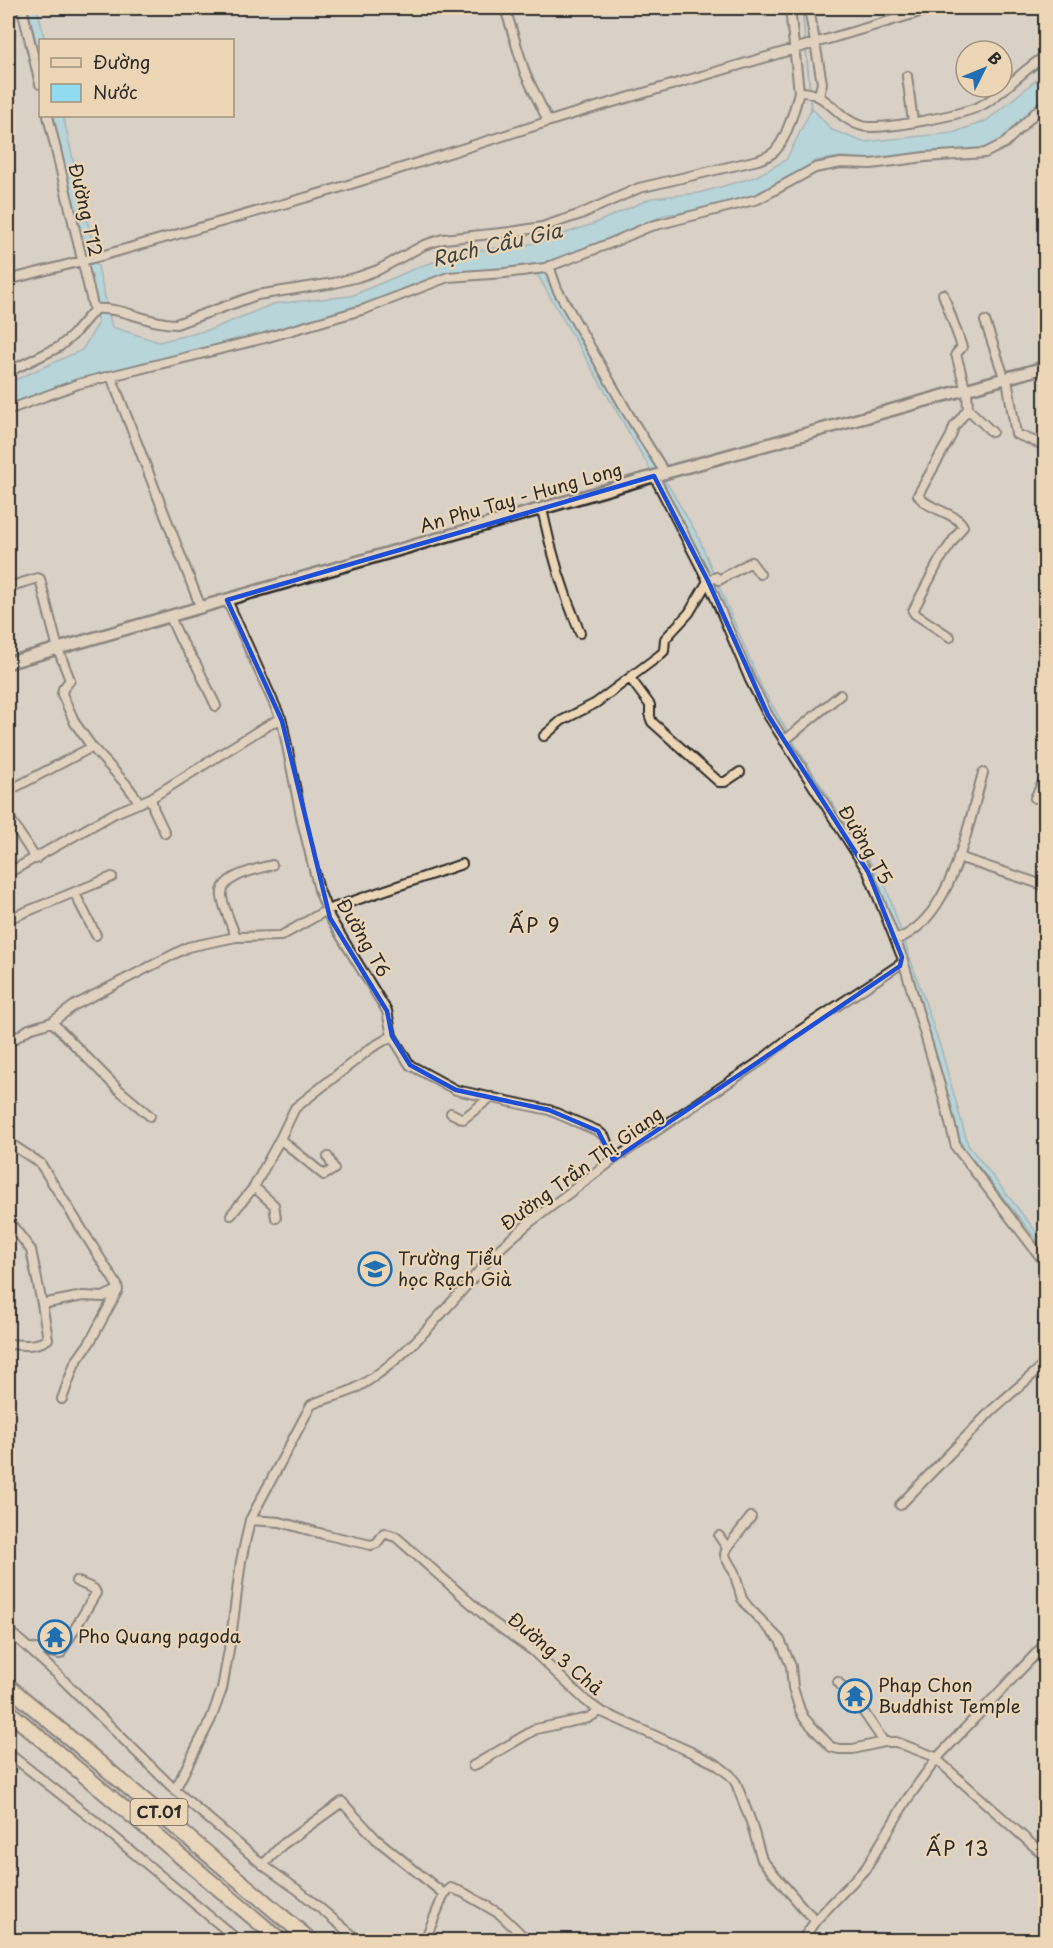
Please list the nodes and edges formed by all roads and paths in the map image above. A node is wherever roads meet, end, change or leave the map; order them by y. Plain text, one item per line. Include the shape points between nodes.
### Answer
1 (22, 8) edge
2 (505, 8) edge
3 (790, 8) edge
4 (809, 8) edge
5 (934, 8) edge
6 (816, 42) junction
7 (795, 48) junction
8 (1046, 56) edge
9 (907, 76) dead end
10 (39, 80) edge
11 (802, 92) junction
12 (819, 95) junction
13 (1046, 102) edge
14 (48, 117) edge
15 (548, 121) junction
16 (913, 122) junction
17 (83, 260) junction
18 (547, 267) junction
19 (8, 280) edge
20 (942, 294) dead end
21 (94, 309) junction
22 (985, 321) dead end
23 (1046, 367) edge
24 (8, 372) edge
25 (111, 376) junction
26 (1006, 379) junction
27 (967, 390) junction
28 (968, 409) junction
29 (8, 410) edge
30 (992, 432) dead end
31 (1046, 446) edge
32 (661, 474) junction
33 (542, 509) junction
34 (760, 574) dead end
35 (712, 579) junction
36 (8, 587) edge
37 (227, 600) junction
38 (201, 608) junction
39 (170, 617) junction
40 (580, 633) dead end
41 (950, 637) dead end
42 (58, 649) junction
43 (8, 663) edge
44 (630, 678) junction
45 (840, 695) dead end
46 (216, 706) dead end
47 (281, 718) junction
48 (544, 736) dead end
49 (784, 741) junction
50 (92, 747) junction
51 (740, 772) dead end
52 (983, 773) dead end
53 (1046, 776) edge
54 (8, 791) edge
55 (151, 798) junction
56 (1035, 798) dead end
57 (140, 803) junction
58 (8, 816) edge
59 (165, 833) dead end
60 (958, 858) junction
61 (36, 859) junction
62 (462, 864) dead end
63 (272, 865) dead end
64 (8, 873) edge
65 (112, 877) dead end
66 (1046, 886) edge
67 (75, 892) junction
68 (327, 910) junction
69 (8, 919) edge
70 (96, 935) dead end
71 (236, 937) junction
72 (896, 940) junction
73 (902, 963) junction
74 (52, 1022) junction
75 (392, 1036) junction
76 (8, 1043) edge
77 (491, 1097) junction
78 (451, 1113) dead end
79 (150, 1116) dead end
80 (280, 1139) junction
81 (8, 1142) edge
82 (328, 1157) dead end
83 (613, 1160) junction
84 (254, 1187) junction
85 (231, 1215) dead end
86 (276, 1218) dead end
87 (8, 1220) edge
88 (1046, 1264) edge
89 (118, 1290) junction
90 (42, 1304) junction
91 (8, 1344) edge
92 (1046, 1364) edge
93 (62, 1399) dead end
94 (900, 1505) dead end
95 (751, 1517) dead end
96 (250, 1520) junction
97 (720, 1536) dead end
98 (727, 1548) junction
99 (76, 1581) dead end
100 (8, 1630) edge
101 (1046, 1643) edge
102 (30, 1648) junction
103 (838, 1682) dead end
104 (8, 1686) edge
105 (8, 1711) edge
106 (600, 1711) junction
107 (884, 1742) junction
108 (8, 1753) edge
109 (937, 1758) junction
110 (473, 1766) dead end
111 (175, 1790) junction
112 (1046, 1857) edge
113 (263, 1865) junction
114 (444, 1894) junction
115 (816, 1920) junction
116 (238, 1941) edge
117 (280, 1941) edge
118 (310, 1941) edge
119 (358, 1941) edge
120 (425, 1941) edge
121 (527, 1941) edge
122 (802, 1941) edge

1 - 10 street
2 - 15 street via 525,73
3 - 7 street
4 - 6 street
5 - 6 street
6 - 7 street
6 - 12 street via 822,83
7 - 11 street
7 - 15 street
8 - 16 street via 981,106
9 - 16 street
11 - 12 street
11 - 21 street via 780,144 770,155 639,188 542,227 444,239 358,277 257,295 176,324 163,324 111,308
12 - 16 street via 861,126
13 - 18 street via 1005,143 985,153 815,168 758,199 648,227
14 - 17 street, Đường T12
15 - 17 street via 329,191
17 - 19 street
17 - 21 street, Đường T12
18 - 25 street via 448,277 365,309
18 - 32 street, Đường T5
20 - 27 street via 962,346 956,354
21 - 24 street via 59,347
22 - 26 street
23 - 26 street, An Phu Tay - Hung Long
25 - 29 street
25 - 38 street
26 - 27 street, An Phu Tay - Hung Long
26 - 31 street via 1016,434
27 - 28 street
27 - 32 street, An Phu Tay - Hung Long
28 - 30 street
28 - 41 street via 954,427 918,495 963,526 913,610
32 - 33 street, An Phu Tay - Hung Long
32 - 35 street, Đường T5
33 - 37 street, An Phu Tay - Hung Long
33 - 40 street via 550,548
34 - 35 street via 751,562 719,580
35 - 44 street via 689,613 664,639 664,651
35 - 49 street, Đường T5 via 750,680
36 - 42 street via 40,579
37 - 38 street, An Phu Tay - Hung Long
37 - 47 street, Đường T6
38 - 39 street, An Phu Tay - Hung Long
39 - 42 street, An Phu Tay - Hung Long
39 - 46 street
42 - 43 street, An Phu Tay - Hung Long
42 - 50 street via 70,680 62,694
44 - 48 street
44 - 51 street via 648,701 652,722 719,782
45 - 49 street
47 - 55 street
47 - 68 street, Đường T6 via 302,821
49 - 72 street, Đường T5 via 868,872
50 - 54 street
50 - 57 street
52 - 60 street
53 - 56 street
55 - 57 street
55 - 59 street
57 - 61 street
58 - 61 street
60 - 66 street
60 - 72 street via 935,909 906,937
61 - 64 street
62 - 68 street
63 - 71 street via 232,878 223,887 222,896
65 - 67 street
67 - 69 street
67 - 70 street
68 - 71 street via 281,936
68 - 75 street, Đường T6 via 387,1011
71 - 74 street via 188,947 75,1005
72 - 73 street, Đường T5
73 - 83 street, Đường Trần Thị Giang
73 - 88 street, Đường T5 via 956,1148
74 - 76 street via 29,1029
74 - 79 street
75 - 77 street, Đường T6 via 410,1065 456,1090
75 - 80 street via 300,1102
77 - 78 street via 463,1119
77 - 83 street, Đường T6 via 549,1110 598,1131 605,1137
80 - 82 street via 324,1175 334,1169
80 - 84 street
81 - 89 street via 40,1163
83 - 96 street, Đường Trần Thị Giang via 490,1257 392,1364 353,1390 311,1405
84 - 85 street
84 - 86 street via 274,1205
87 - 90 street via 31,1250
89 - 90 street via 103,1296
89 - 93 street via 75,1363
90 - 91 street via 48,1339 32,1345
92 - 94 street via 993,1410
95 - 98 street
96 - 106 street, Đường 3 Chả via 280,1521 371,1545 384,1533 396,1537
96 - 111 street, Đường Trần Thị Giang via 222,1689
97 - 98 street
98 - 107 street via 724,1554 742,1599 783,1644 804,1718 834,1748 853,1749
99 - 102 street via 96,1593 60,1654
100 - 102 street
101 - 109 street
102 - 111 street
103 - 107 street
104 - 118 highway, CT.01
105 - 117 highway, CT.01
106 - 110 street via 588,1718 536,1729
106 - 115 street, Đường 3 Chả via 716,1764 730,1775 751,1822 762,1860
107 - 109 street via 902,1743
108 - 116 street
109 - 112 street
109 - 115 street via 866,1868
111 - 113 street
113 - 114 street via 282,1845 342,1802 376,1839
113 - 119 street via 303,1893
114 - 120 street
114 - 121 street via 455,1888 500,1914
115 - 122 street

